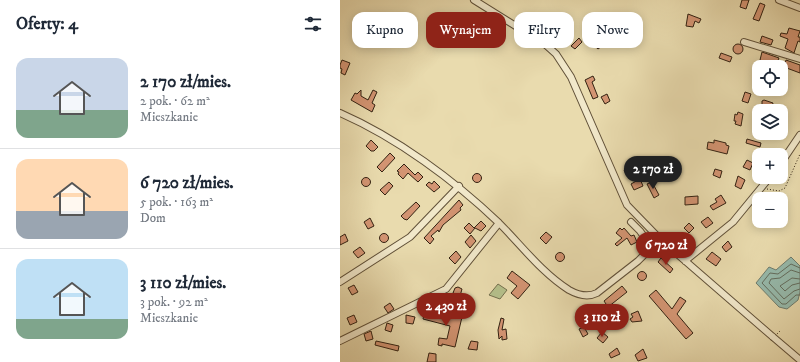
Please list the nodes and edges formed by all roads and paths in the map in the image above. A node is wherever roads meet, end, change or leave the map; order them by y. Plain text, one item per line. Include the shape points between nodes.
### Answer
1 (474, 0) edge
2 (779, 0) edge
3 (800, 8) edge
4 (744, 42) dead end
5 (800, 58) edge
6 (340, 113) edge
7 (800, 135) edge
8 (788, 153) edge
9 (800, 154) edge
10 (765, 184) edge
11 (459, 186) junction
12 (760, 190) junction
13 (631, 222) dead end
14 (499, 224) junction
15 (660, 238) junction
16 (652, 248) junction
17 (685, 261) junction
18 (340, 282) edge
19 (780, 330) dead end
20 (774, 336) junction
21 (340, 341) edge
22 (800, 357) edge
23 (799, 361) edge

1 - 15 street via 546,45 556,54 571,77 627,205
2 - 3 street
4 - 5 street
6 - 11 street via 392,141
7 - 8 street
9 - 12 path via 784,190
10 - 12 street
11 - 14 street
11 - 18 street via 410,237
12 - 17 street via 733,222
13 - 16 street
14 - 16 street via 552,277 567,289 583,296 597,293
14 - 21 street via 446,289
15 - 16 street
15 - 17 street
17 - 20 street
19 - 20 path
20 - 22 street, bridge
20 - 23 street, bridge

